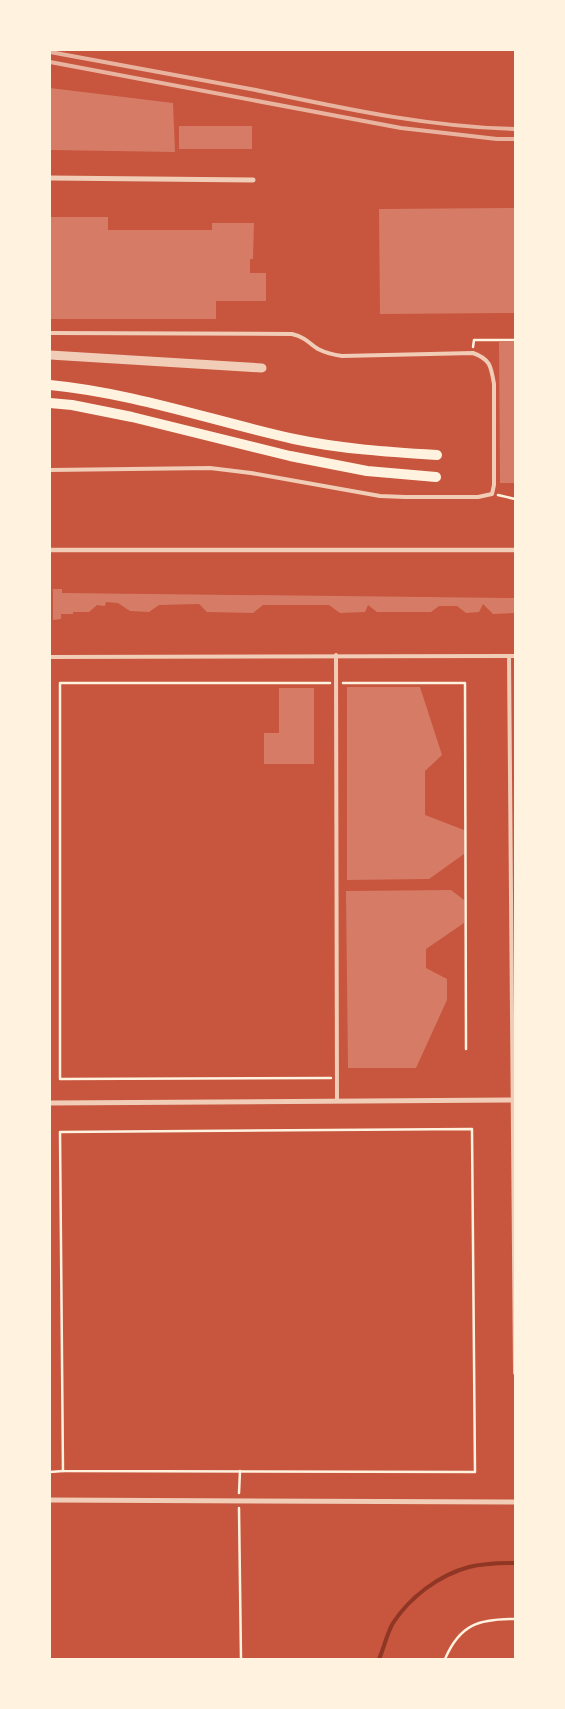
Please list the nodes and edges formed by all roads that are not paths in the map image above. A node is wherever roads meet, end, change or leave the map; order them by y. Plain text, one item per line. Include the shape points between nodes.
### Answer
1 (50, 178) edge
2 (253, 180) dead end
3 (50, 333) edge
4 (50, 355) edge
5 (262, 368) dead end
6 (50, 385) edge
7 (50, 403) edge
8 (437, 455) dead end
9 (50, 470) edge
10 (436, 477) dead end
11 (50, 550) edge
12 (515, 550) edge
13 (336, 655) junction
14 (509, 656) junction
15 (515, 656) edge
16 (50, 657) edge
17 (513, 1100) junction
18 (337, 1101) junction
19 (50, 1103) edge
20 (515, 1373) edge
21 (50, 1500) edge
22 (515, 1502) edge

1 - 2 street
3 - 9 lane via 292,334 328,354 342,356 473,353 485,357 493,376 494,485 492,494 478,497 405,497 380,496 210,468
4 - 5 street
6 - 8 main road via 136,399 295,440 371,451
7 - 10 main road via 132,417 290,456 367,471
11 - 12 street
13 - 14 lane
13 - 16 lane
13 - 18 lane
14 - 15 lane
14 - 17 lane
17 - 18 street
17 - 20 lane
18 - 19 street
21 - 22 street

